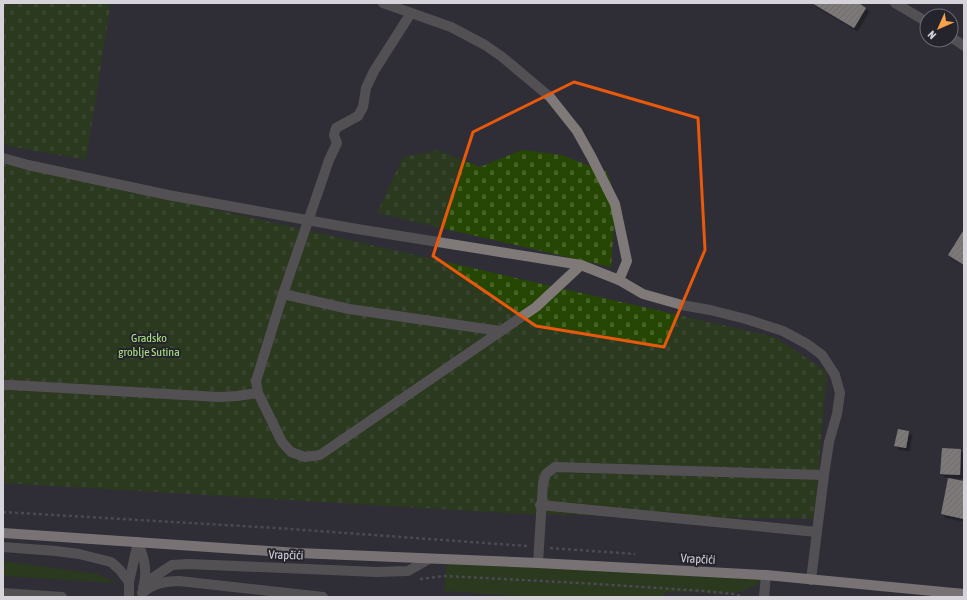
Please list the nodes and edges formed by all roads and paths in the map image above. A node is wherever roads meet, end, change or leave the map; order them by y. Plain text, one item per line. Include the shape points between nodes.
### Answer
1 (383, 3) edge
2 (895, 3) edge
3 (411, 13) junction
4 (919, 17) edge
5 (3, 158) edge
6 (309, 221) junction
7 (581, 265) junction
8 (619, 280) junction
9 (283, 294) junction
10 (500, 332) junction
11 (3, 385) edge
12 (258, 393) junction
13 (824, 475) junction
14 (540, 505) junction
15 (3, 512) edge
16 (3, 532) edge
17 (817, 532) junction
18 (138, 542) junction
19 (3, 547) edge
20 (538, 547) junction
21 (640, 554) dead end
22 (429, 559) junction
23 (538, 563) junction
24 (766, 575) junction
25 (415, 579) dead end
26 (811, 580) junction
27 (129, 582) junction
28 (145, 583) junction
29 (238, 592) edge
30 (3, 593) edge
31 (941, 594) edge
32 (964, 594) edge
33 (141, 595) edge
34 (25, 596) edge
35 (62, 597) edge
36 (129, 597) edge
37 (323, 597) edge
38 (743, 597) edge
39 (764, 597) edge

1 - 3 street
2 - 4 street
3 - 6 street via 374,71 358,116 336,128 334,135 337,143
3 - 8 street via 451,27 501,56 550,97 577,131 615,204 627,261
5 - 6 street via 168,195
6 - 7 street
6 - 9 street
7 - 8 street
7 - 10 street via 536,307
8 - 13 street via 643,294 746,319 783,331 822,355 835,375 840,394
9 - 10 street via 349,309
9 - 12 street via 256,381
10 - 12 street via 320,455 304,457 291,452 282,442
11 - 12 street via 219,397
13 - 14 street via 556,467 546,474
13 - 17 street
14 - 17 street
14 - 20 street
15 - 20 path
16 - 18 main road, Vrapčići
17 - 26 street
18 - 22 main road, Vrapčići
18 - 27 street
18 - 28 street via 145,562
19 - 27 street via 79,554 110,562
20 - 21 path
20 - 23 street
22 - 23 main road, Vrapčići
22 - 28 street, Vrapčići via 408,570 376,572 188,564 172,566
23 - 24 main road, Vrapčići
24 - 26 main road, Vrapčići
24 - 39 street
25 - 38 path via 445,576 581,583 704,591
26 - 31 main road, Vrapčići
27 - 36 street
28 - 33 street
29 - 33 street via 179,581 164,581 146,589
29 - 37 street
30 - 34 street
31 - 32 main road, Vrapčići
34 - 35 street

